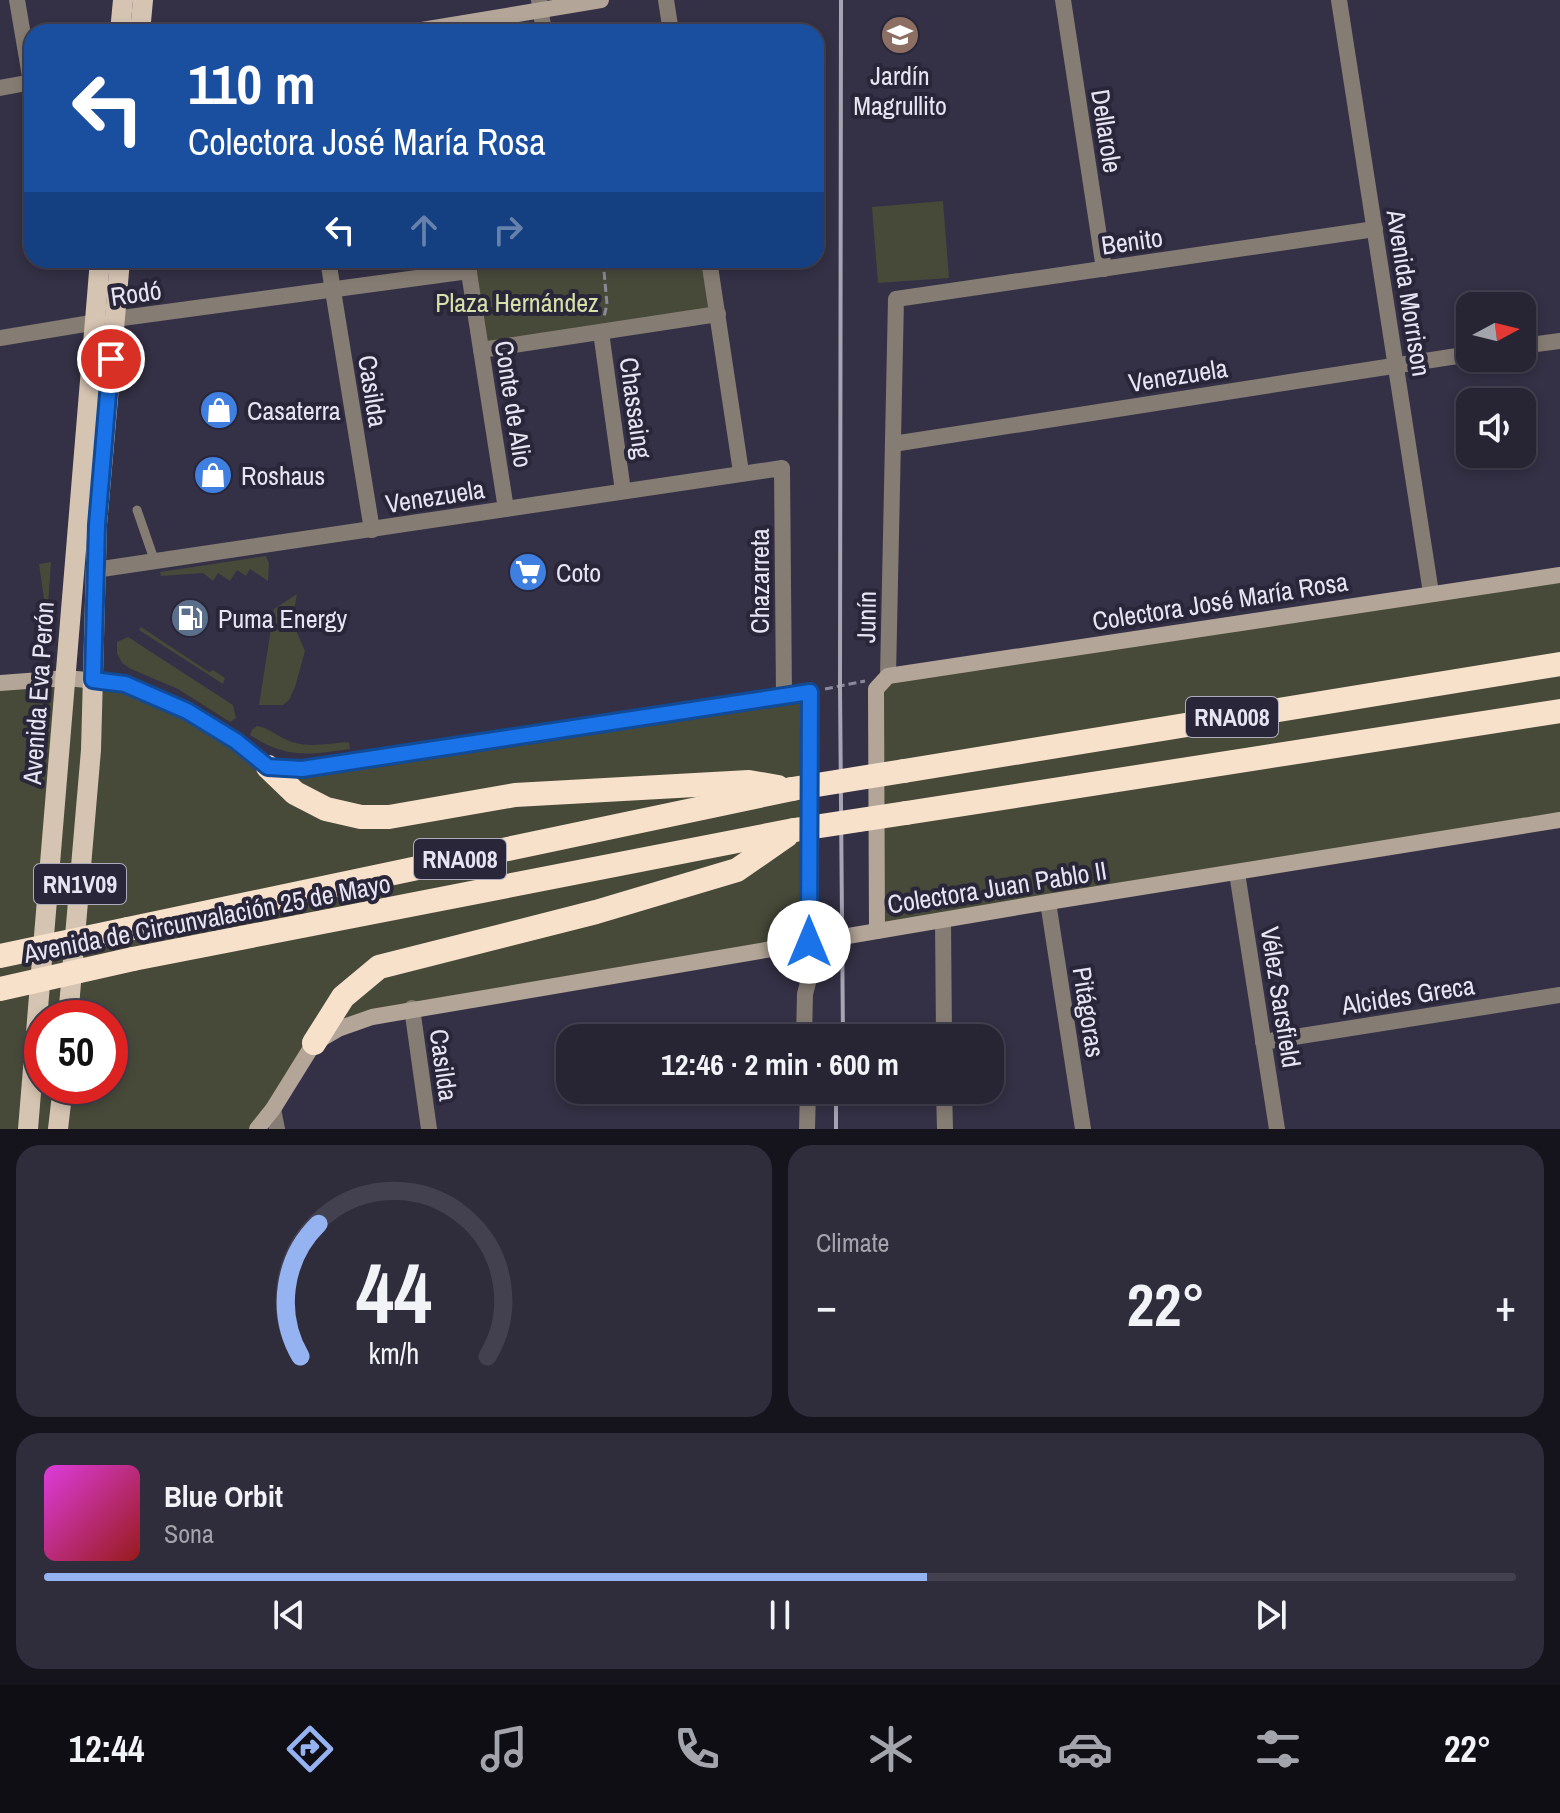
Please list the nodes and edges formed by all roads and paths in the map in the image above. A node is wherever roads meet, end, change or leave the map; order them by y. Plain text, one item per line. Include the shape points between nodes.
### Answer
1 (17, 0) edge
2 (123, 0) edge
3 (143, 0) edge
4 (601, 0) edge
5 (666, 0) edge
6 (1063, 0) edge
7 (1339, 0) edge
8 (540, 4) edge
9 (121, 24) edge
10 (141, 24) edge
11 (456, 24) edge
12 (543, 24) edge
13 (670, 24) edge
14 (24, 38) edge
15 (24, 84) edge
16 (0, 88) edge
17 (1375, 229) junction
18 (101, 268) edge
19 (118, 268) edge
20 (329, 268) edge
21 (457, 268) edge
22 (468, 268) edge
23 (604, 268) edge
24 (710, 268) edge
25 (1104, 269) junction
26 (333, 290) junction
27 (896, 299) joint
28 (718, 314) junction
29 (105, 321) junction
30 (601, 332) junction
31 (0, 338) edge
32 (1560, 341) edge
33 (1536, 344) edge
34 (481, 350) junction
35 (1456, 356) edge
36 (1396, 365) junction
37 (893, 444) junction
38 (782, 468) joint
39 (741, 472) junction
40 (623, 491) junction
41 (506, 509) junction
42 (137, 510) dead end
43 (372, 530) junction
44 (155, 562) junction
45 (95, 570) junction
46 (1560, 575) edge
47 (1431, 593) junction
48 (1560, 664) edge
49 (888, 676) junction
50 (67, 678) junction
51 (93, 680) junction
52 (0, 683) edge
53 (784, 695) junction
54 (1560, 711) edge
55 (268, 767) junction
56 (792, 789) junction
57 (1560, 820) edge
58 (794, 830) junction
59 (1237, 873) junction
60 (1048, 902) junction
61 (943, 920) junction
62 (877, 931) junction
63 (814, 941) junction
64 (0, 956) edge
65 (0, 989) edge
66 (1560, 995) edge
67 (70, 1000) edge
68 (412, 1008) junction
69 (804, 1024) edge
70 (944, 1024) edge
71 (1263, 1042) junction
72 (314, 1043) junction
73 (61, 1104) edge
74 (808, 1104) edge
75 (944, 1104) edge
76 (273, 1109) junction
77 (28, 1129) edge
78 (58, 1129) edge
79 (257, 1129) edge
80 (277, 1129) edge
81 (429, 1129) edge
82 (807, 1129) edge
83 (945, 1129) edge
84 (1083, 1129) edge
85 (1277, 1129) edge

1 - 14 street
2 - 9 main road
3 - 10 main road
4 - 8 main road
5 - 13 street
6 - 25 street, Dellarole
7 - 17 street, Avenida Morrison
8 - 11 main road
8 - 12 street
15 - 16 street
17 - 25 street, Benito
17 - 36 street, Avenida Morrison
18 - 29 main road, Avenida Eva Perón / RN1V09
19 - 29 main road, Avenida Eva Perón / RN1V09
20 - 26 street, Casilda
21 - 26 street, Rodó
22 - 34 street, Conte de Alio
23 - 30 path via 607,304
24 - 28 street
25 - 27 street, Benito
26 - 29 street, Rodó
26 - 43 street, Casilda
27 - 37 street, Junín
28 - 30 street
28 - 39 street
29 - 31 street, Rodó
29 - 45 main road, Avenida Eva Perón / RN1V09
29 - 50 main road, Avenida Eva Perón / RN1V09
30 - 34 street
30 - 40 street, Chassaing
32 - 33 street
34 - 41 street, Conte de Alio
35 - 36 street, Venezuela
36 - 37 street, Venezuela
36 - 47 street, Avenida Morrison
37 - 49 street, Junín
38 - 39 street, Venezuela
38 - 53 street, Chazarreta
39 - 40 street, Venezuela
40 - 41 street, Venezuela
41 - 43 street, Venezuela
42 - 44 lane
43 - 44 street, Venezuela
44 - 45 street, Venezuela
45 - 51 main road, Avenida Eva Perón / RN1V09
46 - 47 main road, Colectora José María Rosa
47 - 49 main road, Colectora José María Rosa
48 - 56 highway, Avenida de Circunvalación 25 de Mayo / RNA008, bridge
49 - 62 main road, Junín via 876,689
50 - 51 main road
50 - 52 main road
50 - 77 main road, Avenida Eva Perón / RN1V09
51 - 55 main road via 125,684 187,711
51 - 67 main road, Avenida Eva Perón / RN1V09
53 - 55 main road via 344,765
53 - 63 main road via 810,692
54 - 58 highway, Avenida de Circunvalación 25 de Mayo / RNA008, bridge
55 - 56 highway via 295,793 326,809 361,817 543,793 749,782
56 - 64 highway, Avenida de Circunvalación 25 de Mayo / RNA008, bridge
57 - 59 main road, Colectora Juan Pablo II
58 - 65 highway, Avenida de Circunvalación 25 de Mayo / RNA008, bridge
58 - 72 highway via 737,870 379,967 343,997
59 - 60 main road, Colectora Juan Pablo II
59 - 71 street, Vélez Sarsfield
60 - 61 main road, Colectora Juan Pablo II
60 - 84 street, Pitágoras
61 - 62 main road, Colectora Juan Pablo II
61 - 70 street
62 - 63 main road, Colectora Juan Pablo II
63 - 68 main road, Colectora Juan Pablo II
63 - 69 street
66 - 71 street, Alcides Greca
68 - 72 main road, Colectora Juan Pablo II via 338,1029
68 - 81 street, Casilda
71 - 85 street, Vélez Sarsfield
72 - 76 main road
73 - 78 main road
74 - 82 street
75 - 83 street
76 - 79 main road
76 - 80 street

